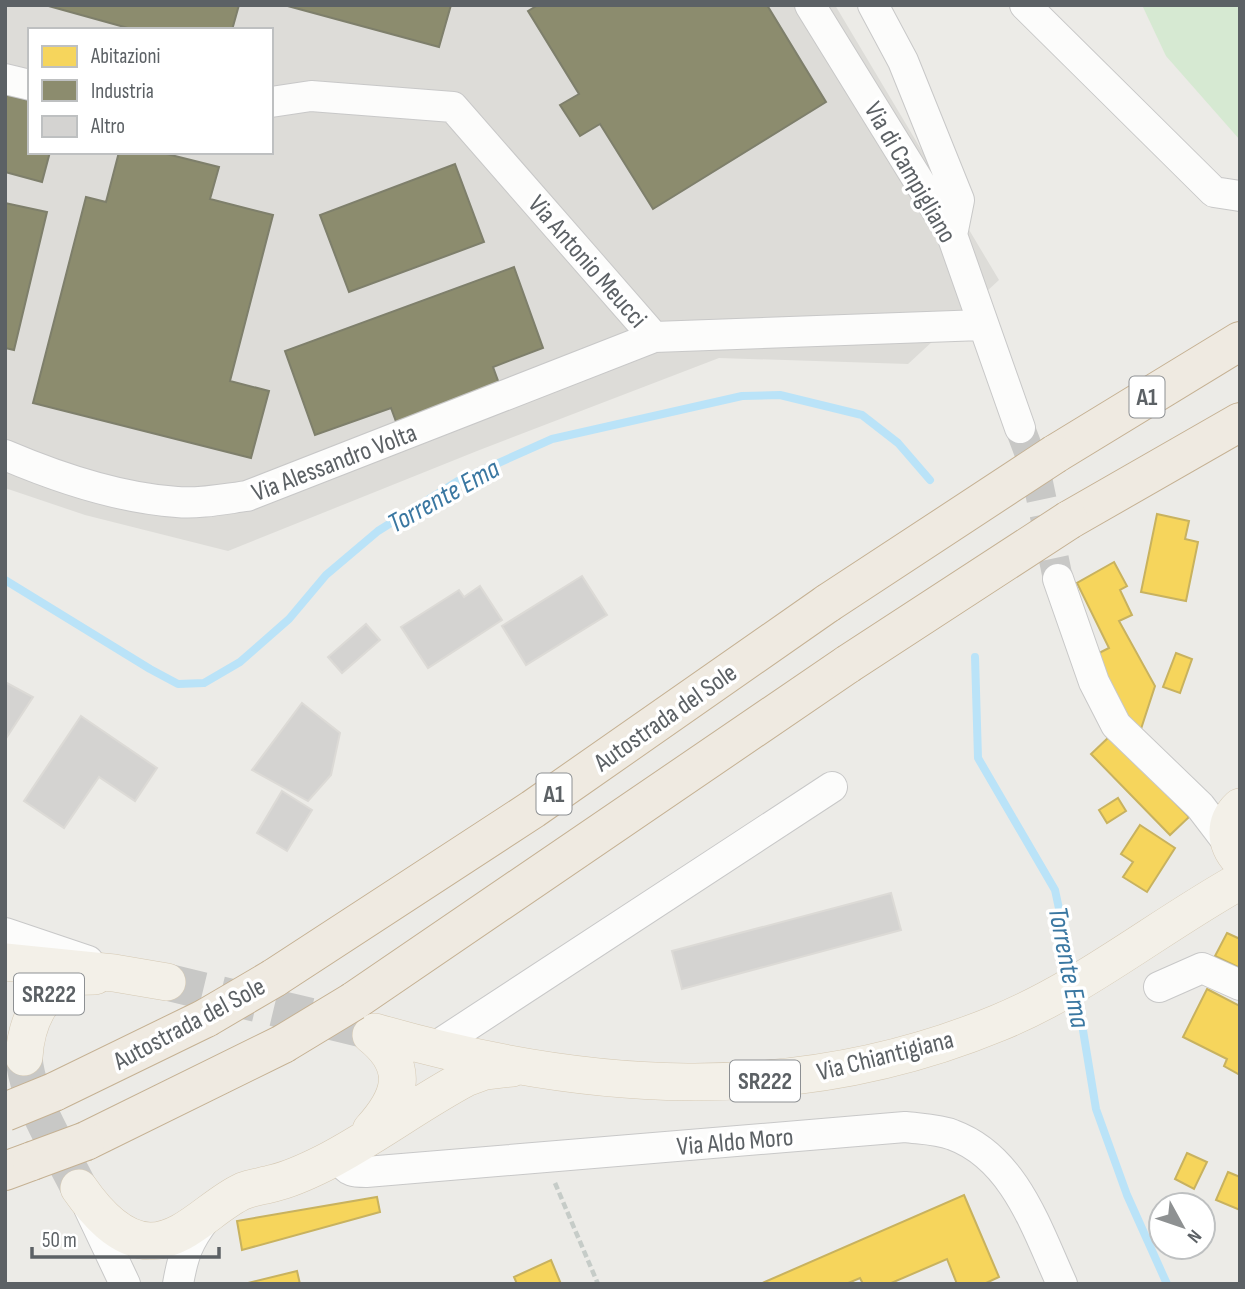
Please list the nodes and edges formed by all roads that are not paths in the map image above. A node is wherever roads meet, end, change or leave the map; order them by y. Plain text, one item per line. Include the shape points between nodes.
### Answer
1 (810, 5) edge
2 (873, 5) edge
3 (1025, 5) edge
4 (5, 79) edge
5 (28, 85) edge
6 (273, 102) edge
7 (1240, 196) edge
8 (952, 235) junction
9 (982, 325) junction
10 (654, 337) junction
11 (1240, 341) edge
12 (1240, 422) edge
13 (1020, 428) tunnel mouth
14 (5, 454) edge
15 (1058, 579) tunnel mouth
16 (832, 787) dead end
17 (1200, 806) junction
18 (1240, 806) edge
19 (1230, 867) edge
20 (5, 933) edge
21 (5, 962) edge
22 (114, 973) junction
23 (167, 982) tunnel mouth
24 (1240, 985) edge
25 (1159, 987) dead end
26 (367, 1023) junction
27 (435, 1047) junction
28 (24, 1056) tunnel mouth
29 (523, 1068) junction
30 (5, 1112) edge
31 (351, 1148) junction
32 (19, 1166) edge
33 (79, 1188) joint
34 (216, 1208) junction
35 (125, 1284) edge
36 (178, 1284) edge
37 (1062, 1284) edge

1 - 8 street, Via di Campigliano
2 - 8 street via 903,61 959,200
3 - 7 street via 1214,192
4 - 5 street
6 - 10 street, Via Antonio Meucci via 311,96 453,107
8 - 9 street, Via di Campigliano
9 - 10 street, Via Antonio Meucci
9 - 13 street, Via di Campigliano
10 - 14 street, Via Alessandro Volta via 247,496 178,503 117,493 42,471
11 - 30 highway, Autostrada del Sole / A1, bridge via 1055,454 828,603 533,809 274,978 206,1018
12 - 26 highway, A1, bridge via 1069,520 848,664
15 - 17 street via 1094,682 1116,725
16 - 27 street
17 - 18 street via 1219,813
17 - 19 street
18 - 19 main road via 1227,833
19 - 29 main road, Via Chiantigiana / SR222 via 1131,948 1058,993 999,1023 887,1059 761,1081 673,1083
20 - 22 street
21 - 22 main road, SR222
22 - 23 main road, SR222
22 - 28 main road, SR222 via 73,978 47,996 29,1025
24 - 25 street via 1202,968
26 - 27 main road, Via Chiantigiana / SR222
26 - 31 main road, Via Chiantigiana / SR222 via 395,1063 398,1079 390,1107
26 - 32 highway, A1, bridge via 283,1044 86,1141
27 - 29 main road, Via Chiantigiana / SR222
29 - 31 main road, Via Chiantigiana / SR222 via 485,1071 466,1078
31 - 34 main road, Via Chiantigiana / SR222 via 298,1175 244,1191
31 - 37 street, Via Aldo Moro via 344,1164 356,1172 905,1127 953,1135 999,1167 1022,1197
33 - 34 main road, Via Chiantigiana / SR222 via 111,1224 147,1241 173,1236
33 - 35 street, Via Chiantigiana
34 - 36 street, Via Chiantigiana via 190,1239

